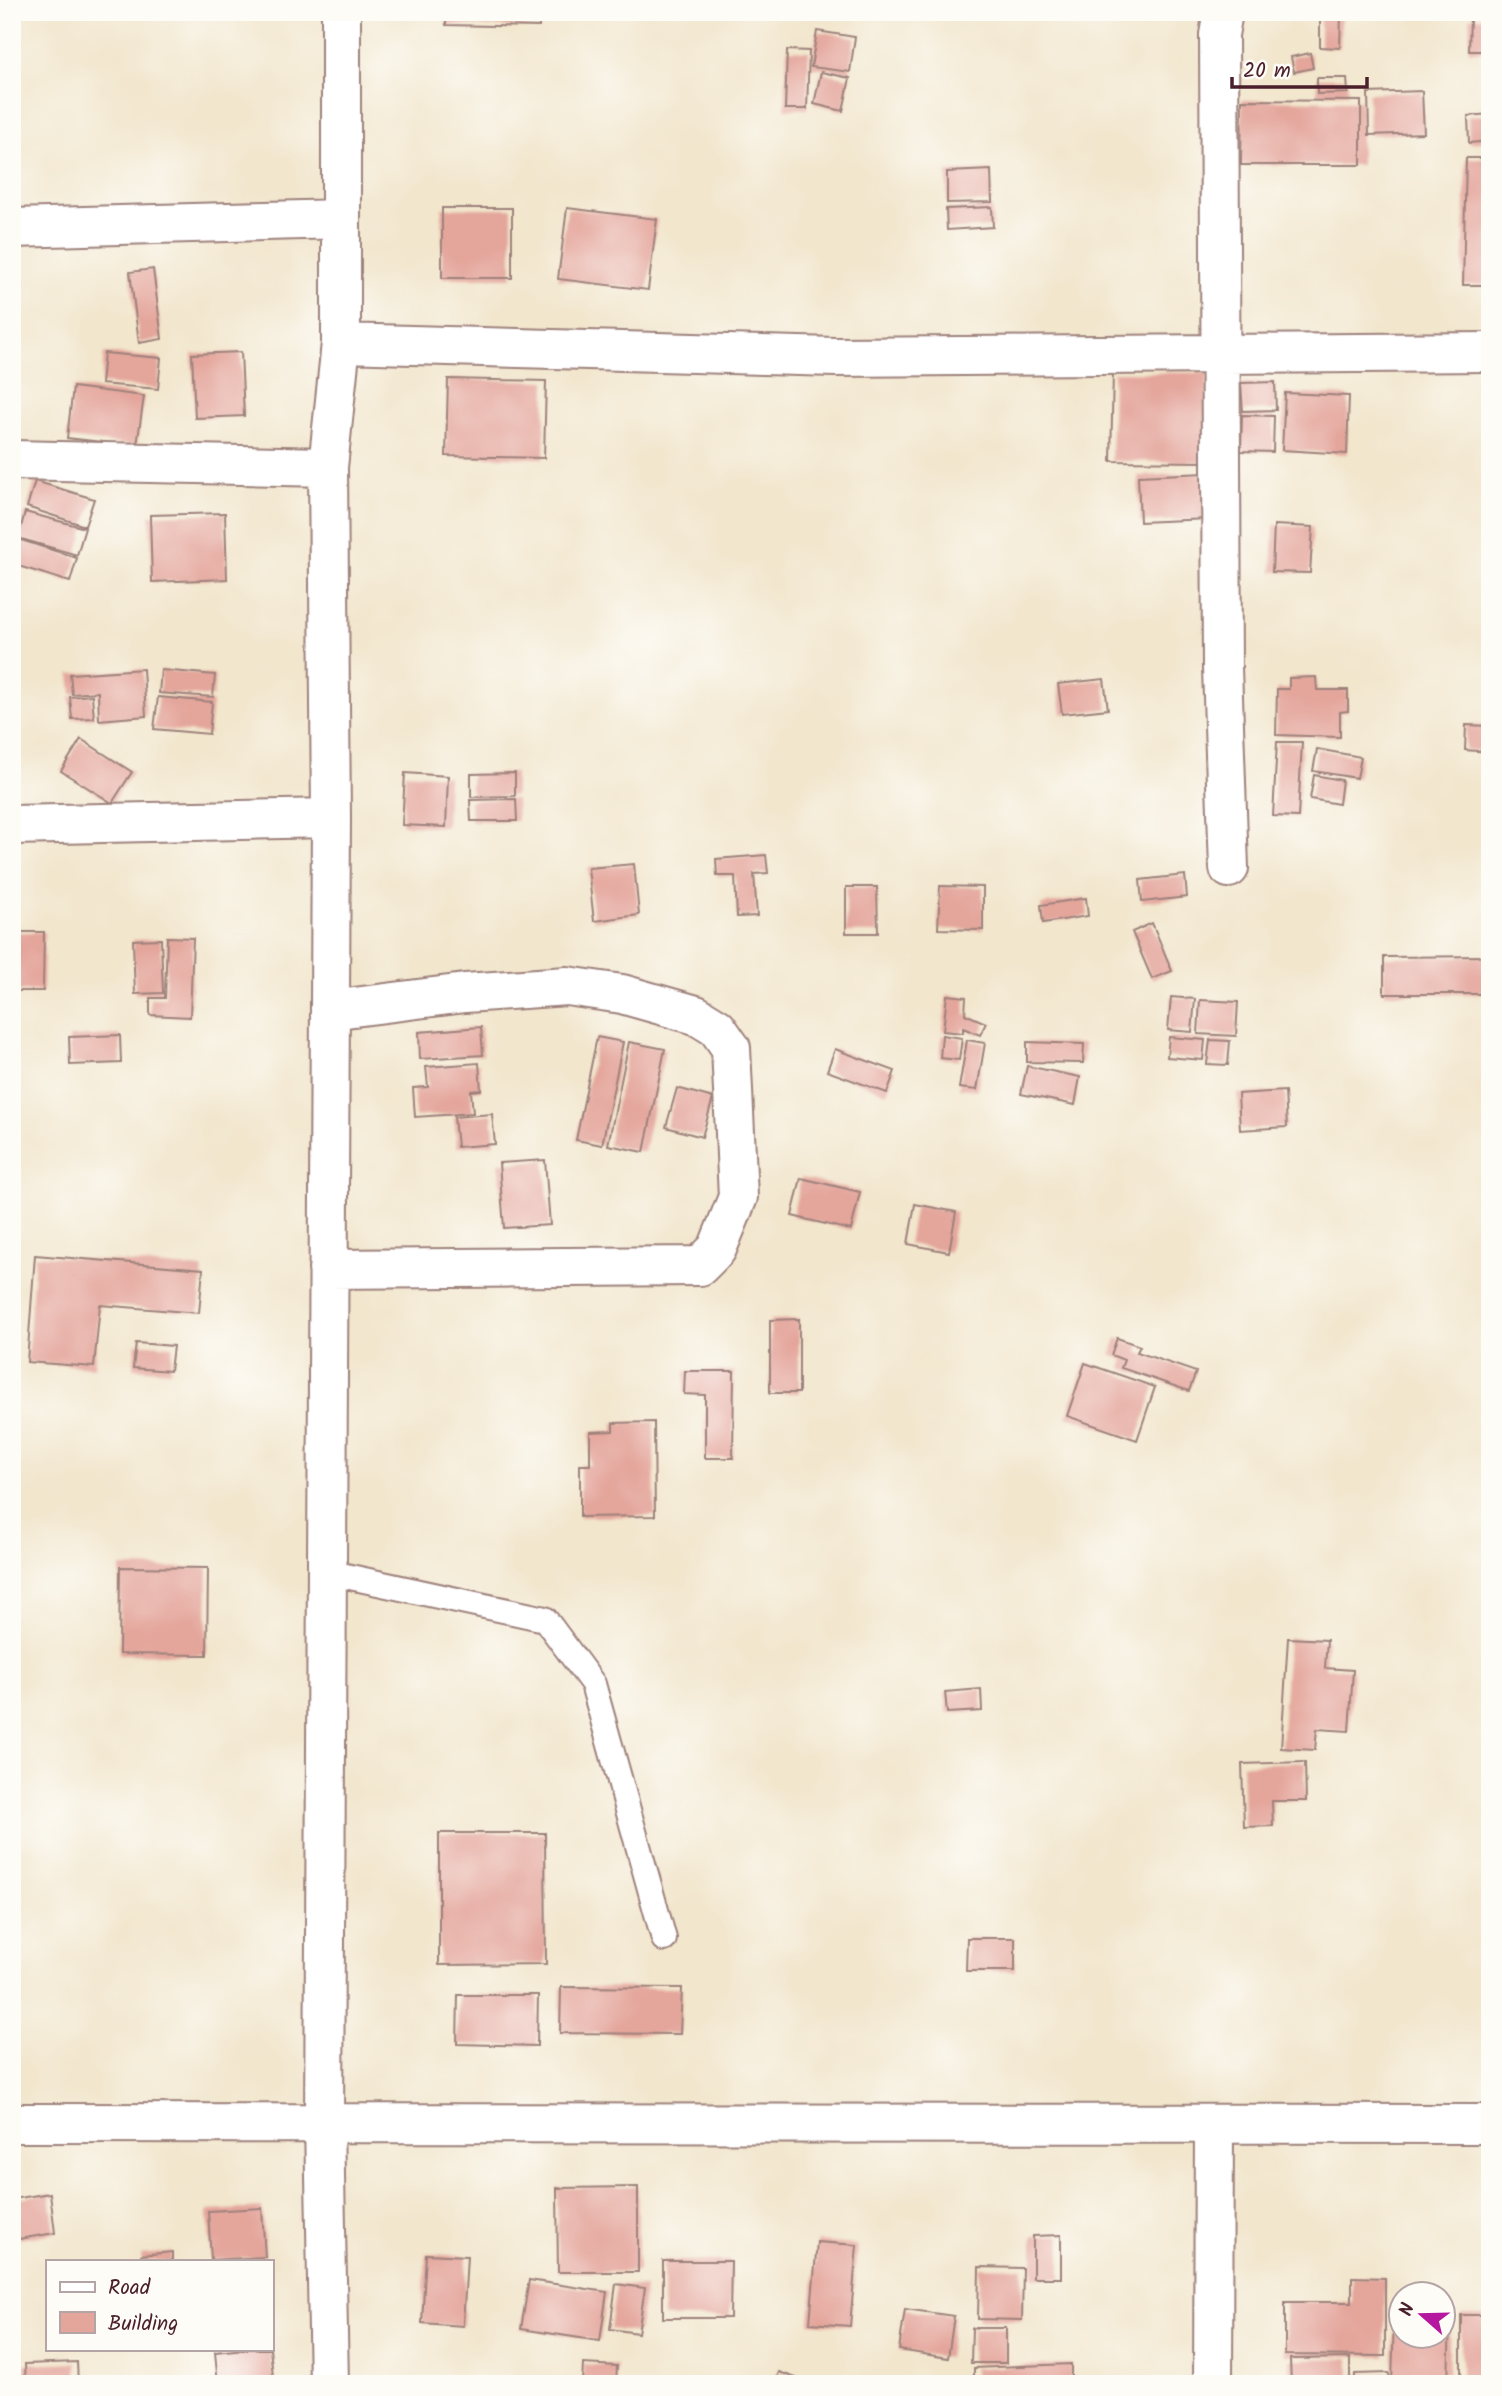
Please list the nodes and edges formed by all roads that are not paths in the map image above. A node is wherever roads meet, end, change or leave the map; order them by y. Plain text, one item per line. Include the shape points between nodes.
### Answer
1 (341, 12) edge
2 (1223, 12) edge
3 (341, 219) junction
4 (12, 228) edge
5 (341, 343) junction
6 (1490, 352) edge
7 (1222, 355) junction
8 (12, 460) edge
9 (328, 467) junction
10 (331, 818) junction
11 (12, 825) edge
12 (1229, 868) dead end
13 (330, 1010) junction
14 (328, 1269) junction
15 (327, 1572) junction
16 (664, 1939) dead end
17 (12, 2123) edge
18 (324, 2123) junction
19 (1214, 2124) junction
20 (1490, 2124) edge
21 (328, 2384) edge
22 (1213, 2384) edge

1 - 3 street
2 - 7 street via 1219,35
3 - 4 street
3 - 5 street
5 - 7 street via 835,357
5 - 9 street
6 - 7 street
7 - 12 street via 1222,668
8 - 9 street
9 - 10 street
10 - 11 street
10 - 13 street
13 - 14 street
13 - 14 street via 567,986 622,994 696,1015 717,1028 732,1048 738,1197 717,1249 700,1266
14 - 15 street
15 - 16 lane via 545,1619 593,1684
15 - 18 street
17 - 18 street
18 - 19 street
18 - 21 street
19 - 20 street
19 - 22 street

